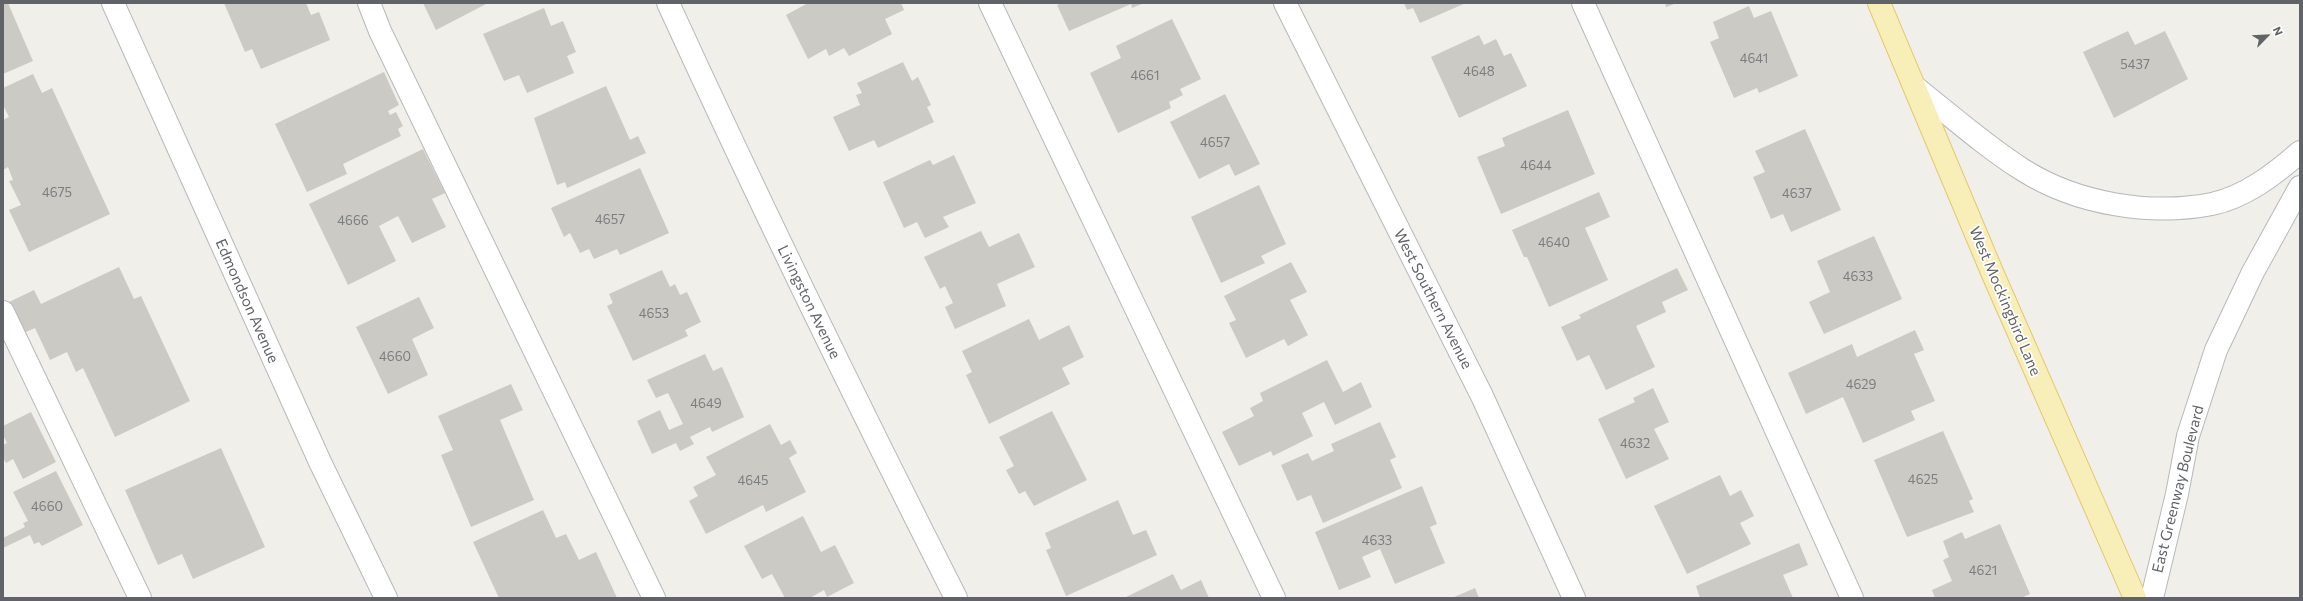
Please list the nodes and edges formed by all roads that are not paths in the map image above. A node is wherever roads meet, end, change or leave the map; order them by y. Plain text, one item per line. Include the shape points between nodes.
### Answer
1 (112, 3) edge
2 (369, 3) edge
3 (668, 3) edge
4 (990, 3) edge
5 (1285, 3) edge
6 (1583, 3) edge
7 (1878, 3) edge
8 (1915, 87) junction
9 (2300, 152) edge
10 (2300, 187) edge
11 (3, 312) edge
12 (140, 598) edge
13 (386, 598) edge
14 (654, 598) edge
15 (956, 598) edge
16 (1274, 598) edge
17 (1574, 598) edge
18 (1852, 598) edge
19 (2135, 598) edge
20 (2152, 598) edge

1 - 13 street, Edmondson Avenue via 320,462
2 - 14 street via 380,31
3 - 15 street, Livingston Avenue via 845,378
4 - 16 street
5 - 17 street, West Southern Avenue via 1482,396
6 - 18 street
7 - 8 main road, West Mockingbird Lane
8 - 9 street via 2023,170 2068,193 2115,204 2148,209 2213,204 2249,190 2281,169
8 - 19 main road, West Mockingbird Lane via 1992,272
10 - 20 street, East Greenway Boulevard via 2253,272 2216,350 2188,436
11 - 12 street

